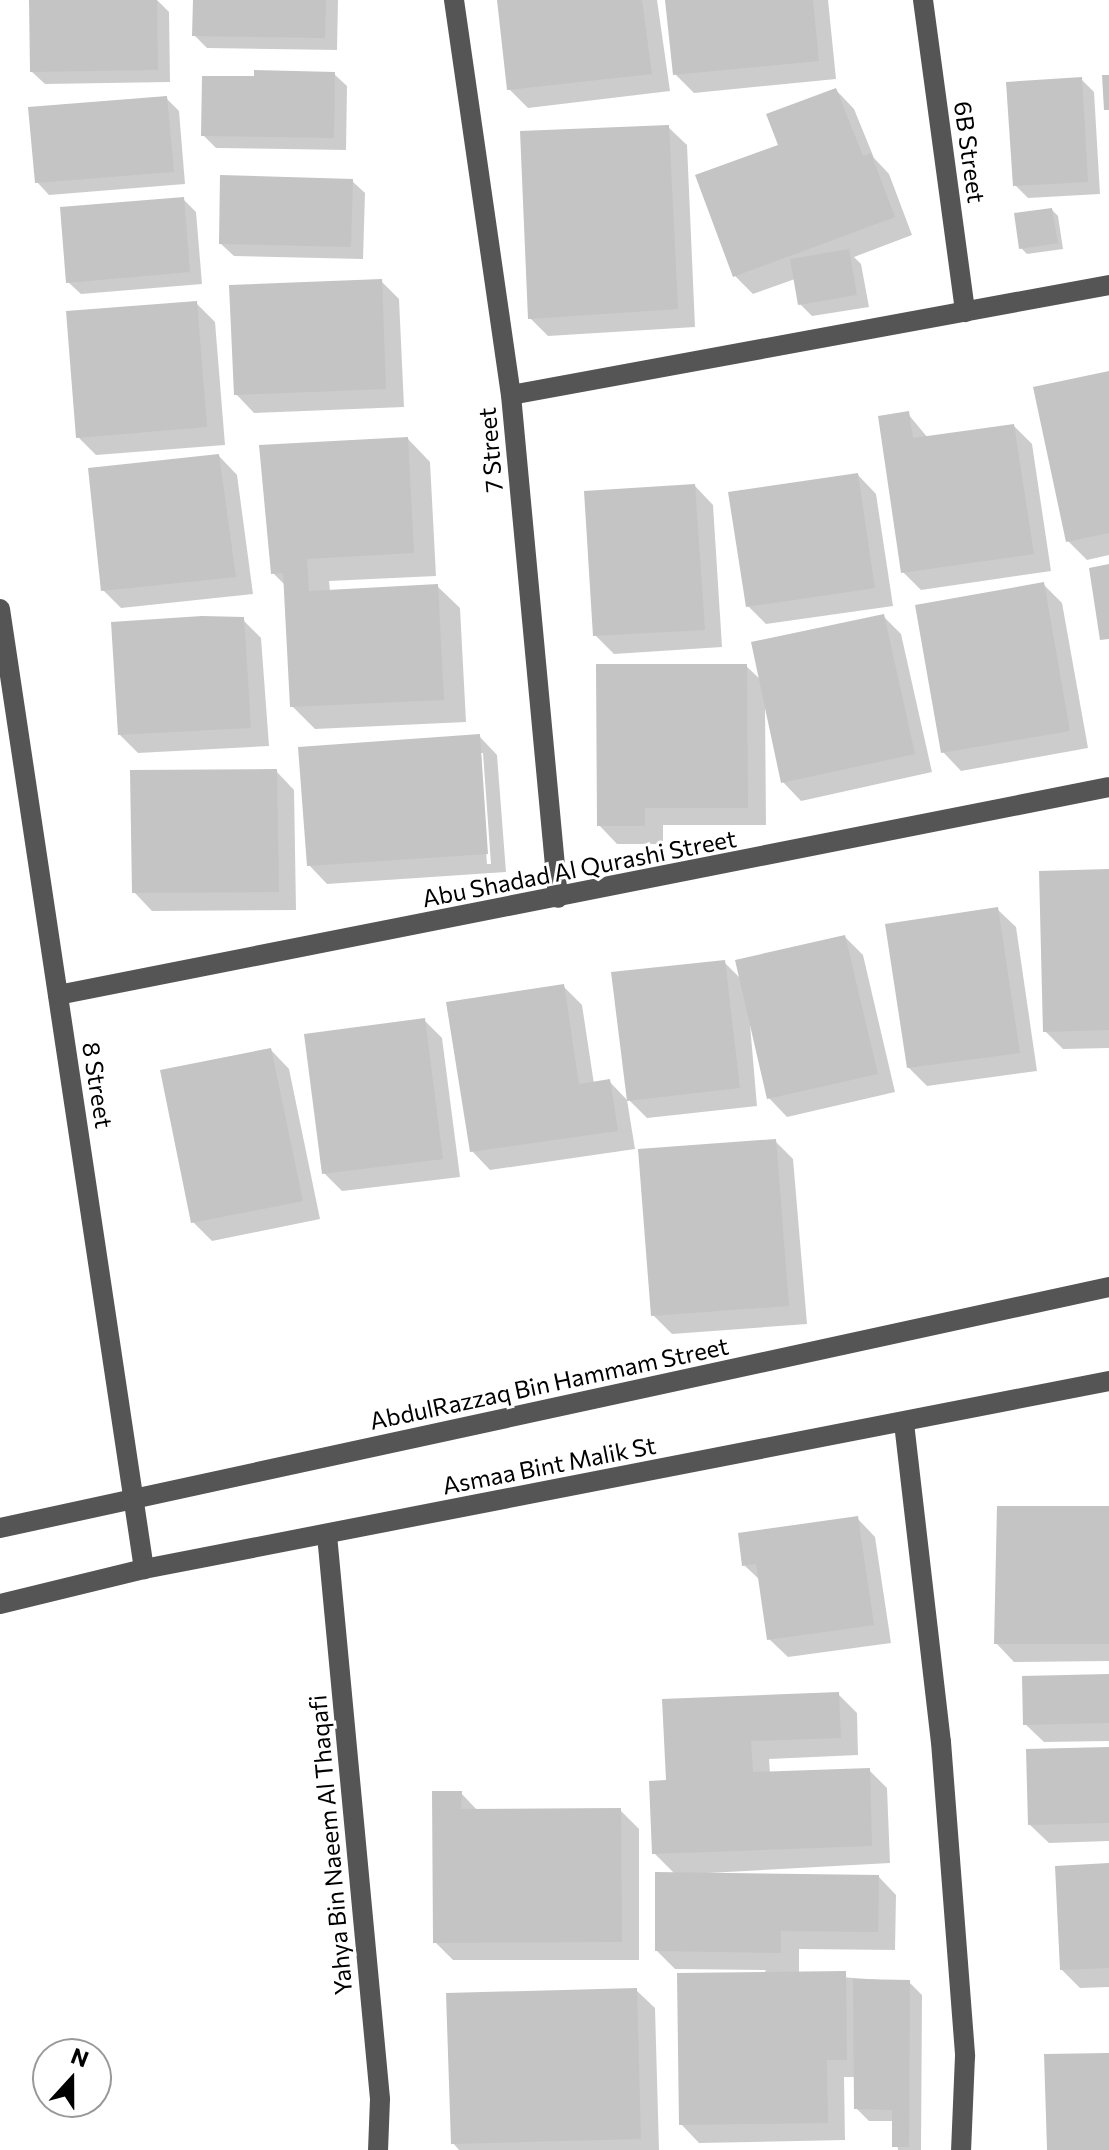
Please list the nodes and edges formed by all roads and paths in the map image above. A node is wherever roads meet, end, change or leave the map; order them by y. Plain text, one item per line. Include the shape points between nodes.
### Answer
1 (454, 0) edge
2 (923, 0) edge
3 (1109, 285) edge
4 (965, 312) junction
5 (511, 395) junction
6 (0, 609) edge
7 (1109, 787) edge
8 (558, 898) junction
9 (58, 995) junction
10 (1109, 1287) edge
11 (1109, 1381) edge
12 (904, 1423) junction
13 (135, 1499) junction
14 (0, 1528) edge
15 (327, 1535) junction
16 (144, 1569) junction
17 (0, 1604) edge
18 (378, 2150) edge
19 (961, 2150) edge

1 - 5 street, 7 Street
2 - 4 street, 6B Street
3 - 4 street
4 - 5 street
5 - 8 street, 7 Street
6 - 9 street, 8 Street
7 - 8 street, Abu Shadad Al Qurashi Street
8 - 9 street, Abu Shadad Al Qurashi Street
9 - 13 street, 8 Street
10 - 13 street, AbdulRazzaq Bin Hammam Street
11 - 12 street, Asmaa Bint Malik St
12 - 15 street, Asmaa Bint Malik St
12 - 19 street via 941,1742 965,2056
13 - 14 street, AbdulRazzaq Bin Hammam Street
13 - 16 street, 8 Street
15 - 16 street, Asmaa Bint Malik St
15 - 18 street, Yahya Bin Naeem Al Thaqafi via 380,2099
16 - 17 street, Asmaa Bint Malik St

